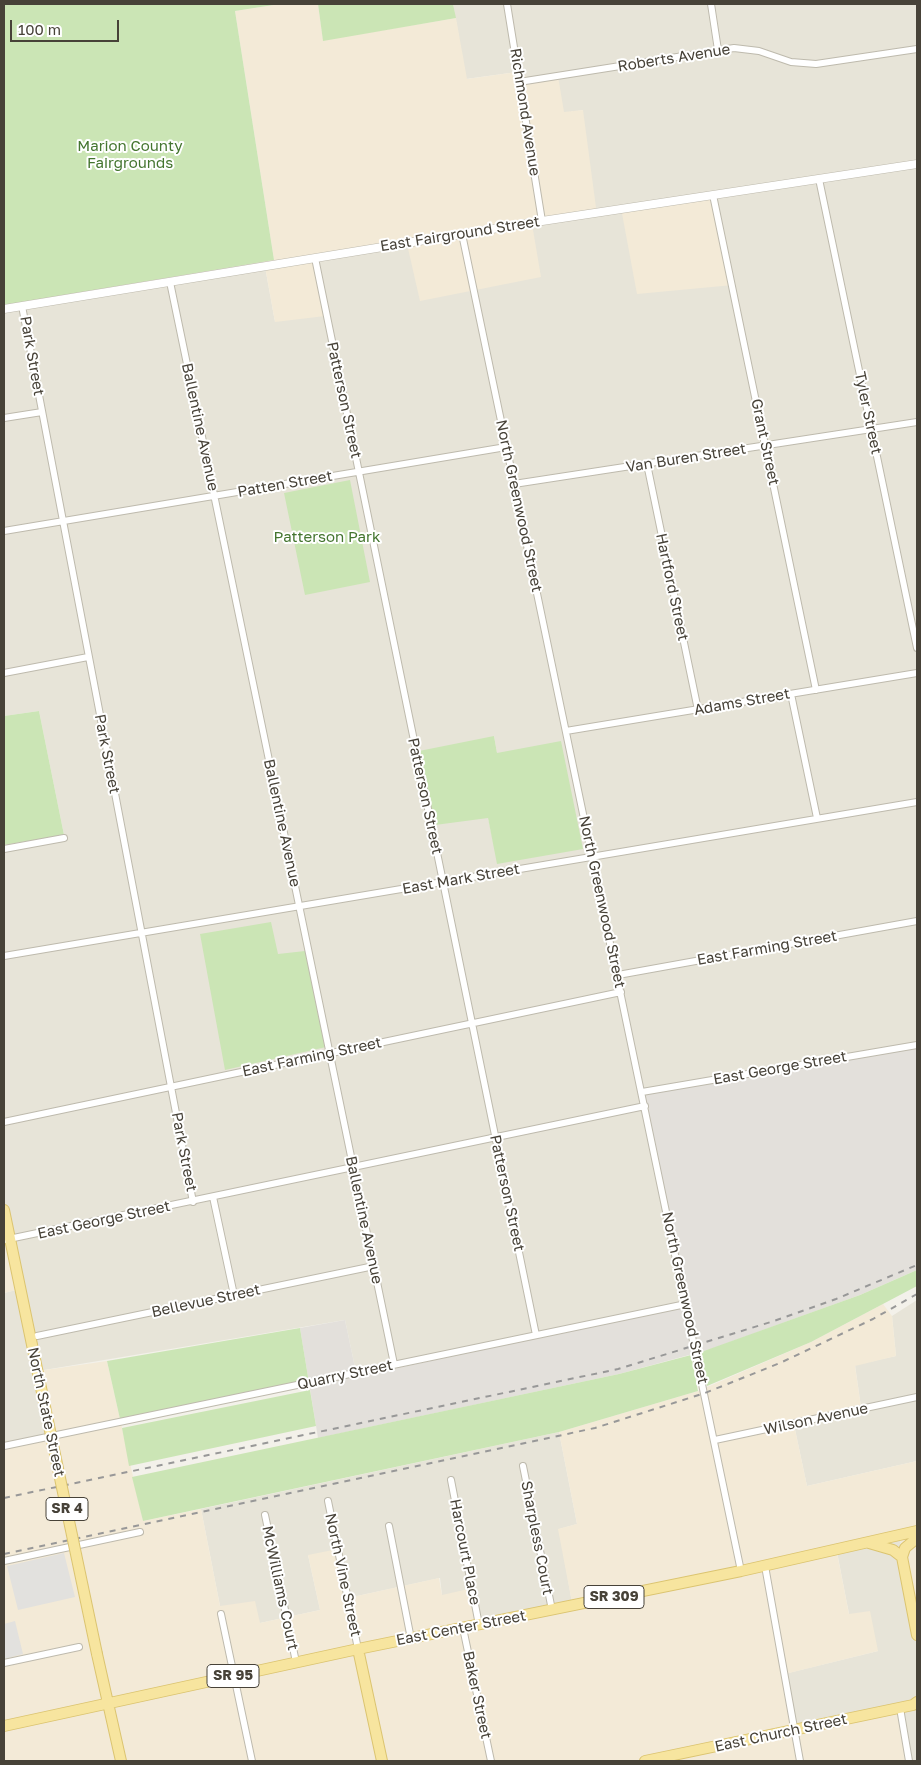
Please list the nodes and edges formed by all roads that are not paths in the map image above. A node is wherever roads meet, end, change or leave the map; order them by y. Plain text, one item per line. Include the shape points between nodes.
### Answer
1 (507, 4) edge
2 (711, 4) edge
3 (917, 49) edge
4 (718, 50) junction
5 (519, 82) junction
6 (917, 164) edge
7 (819, 179) junction
8 (713, 195) junction
9 (542, 220) junction
10 (462, 234) junction
11 (315, 258) junction
12 (170, 282) junction
13 (22, 306) junction
14 (4, 309) edge
15 (42, 412) junction
16 (4, 418) edge
17 (917, 422) edge
18 (871, 429) junction
19 (766, 446) junction
20 (506, 447) junction
21 (647, 464) junction
22 (358, 471) junction
23 (514, 484) junction
24 (214, 496) junction
25 (63, 521) junction
26 (4, 531) edge
27 (917, 648) edge
28 (88, 657) junction
29 (4, 673) edge
30 (917, 673) edge
31 (816, 690) junction
32 (791, 694) junction
33 (698, 710) junction
34 (566, 731) junction
35 (917, 802) edge
36 (817, 818) junction
37 (64, 838) dead end
38 (4, 849) edge
39 (593, 857) junction
40 (442, 882) junction
41 (299, 906) junction
42 (917, 921) edge
43 (142, 933) junction
44 (4, 956) edge
45 (618, 975) junction
46 (621, 992) junction
47 (472, 1023) junction
48 (917, 1045) edge
49 (330, 1053) junction
50 (171, 1087) junction
51 (642, 1092) junction
52 (645, 1106) junction
53 (4, 1122) edge
54 (495, 1138) junction
55 (353, 1167) junction
56 (213, 1197) junction
57 (193, 1202) junction
58 (4, 1210) edge
59 (7, 1240) edge
60 (374, 1266) junction
61 (234, 1295) junction
62 (686, 1304) junction
63 (536, 1335) junction
64 (37, 1336) dead end
65 (394, 1364) junction
66 (917, 1397) edge
67 (715, 1440) junction
68 (4, 1446) edge
69 (523, 1466) dead end
70 (451, 1480) dead end
71 (328, 1501) dead end
72 (265, 1515) dead end
73 (389, 1526) dead end
74 (917, 1531) edge
75 (140, 1532) dead end
76 (917, 1538) edge
77 (869, 1543) junction
78 (902, 1557) junction
79 (4, 1561) edge
80 (765, 1566) junction
81 (741, 1571) junction
82 (552, 1610) junction
83 (221, 1614) dead end
84 (480, 1624) junction
85 (463, 1628) junction
86 (917, 1635) edge
87 (411, 1638) junction
88 (79, 1647) dead end
89 (358, 1649) junction
90 (296, 1662) junction
91 (4, 1663) edge
92 (234, 1676) junction
93 (108, 1702) junction
94 (916, 1704) edge
95 (900, 1708) junction
96 (4, 1726) edge
97 (794, 1730) junction
98 (121, 1761) edge
99 (252, 1761) edge
100 (382, 1761) edge
101 (492, 1761) edge
102 (646, 1761) edge
103 (800, 1761) edge
104 (909, 1761) edge

1 - 5 street, Richmond Avenue
2 - 4 street
3 - 4 street, Roberts Avenue via 816,64 791,62 748,49
4 - 5 street, Roberts Avenue
5 - 9 street, Richmond Avenue
6 - 7 street, East Fairground Street
7 - 8 street, East Fairground Street
7 - 18 street, Tyler Street
8 - 9 street, East Fairground Street
8 - 19 street, Grant Street
9 - 10 street, East Fairground Street
10 - 11 street, East Fairground Street
10 - 20 street, North Greenwood Street
11 - 12 street, East Fairground Street
11 - 22 street, Patterson Street
12 - 13 street, East Fairground Street
12 - 24 street, Ballentine Avenue
13 - 14 street, East Fairground Street
13 - 15 street, Park Street
15 - 16 street
15 - 25 street, Park Street
17 - 18 street, Van Buren Street
18 - 19 street, Van Buren Street
18 - 27 street, Tyler Street
19 - 21 street, Van Buren Street
19 - 31 street, Grant Street
20 - 22 street, Patten Street
20 - 23 street, North Greenwood Street
21 - 23 street, Van Buren Street
21 - 33 street, Hartford Street
22 - 24 street, Patten Street
22 - 40 street, Patterson Street
23 - 34 street, North Greenwood Street
24 - 25 street, Patten Street
24 - 41 street, Ballentine Avenue
25 - 26 street, Patten Street
25 - 28 street, Park Street
28 - 29 street
28 - 43 street, Park Street
30 - 31 street, Adams Street
31 - 32 street, Adams Street
32 - 33 street, Adams Street
32 - 36 street
33 - 34 street, Adams Street
34 - 39 street, North Greenwood Street
35 - 36 street, East Mark Street
36 - 39 street, East Mark Street
37 - 38 street
39 - 40 street, East Mark Street
39 - 45 street, North Greenwood Street
40 - 41 street, East Mark Street
40 - 47 street, Patterson Street
41 - 43 street, East Mark Street
41 - 49 street, Ballentine Avenue
42 - 45 street, East Farming Street
43 - 44 street, East Mark Street
43 - 50 street, Park Street
45 - 46 street, North Greenwood Street
46 - 47 street, East Farming Street
46 - 51 street, North Greenwood Street
47 - 49 street, East Farming Street
47 - 54 street, Patterson Street
48 - 51 street, East George Street
49 - 50 street, East Farming Street
49 - 55 street, Ballentine Avenue
50 - 53 street, East Farming Street
50 - 57 street, Park Street
51 - 52 street, North Greenwood Street
52 - 54 street, East George Street
52 - 62 street, North Greenwood Street
54 - 55 street, East George Street
54 - 63 street, Patterson Street
55 - 56 street, East George Street
55 - 60 street, Ballentine Avenue
56 - 57 street, East George Street
56 - 61 street
57 - 59 street, East George Street
58 - 59 main road, North State Street / SR 4
59 - 93 main road, North State Street / SR 4, bridge
60 - 61 street, Bellevue Street
60 - 65 street, Ballentine Avenue
61 - 64 street, Bellevue Street
62 - 63 street, Quarry Street
62 - 67 street, North Greenwood Street
63 - 65 street, Quarry Street
65 - 68 street, Quarry Street
66 - 67 street, Wilson Avenue
67 - 81 street, North Greenwood Street
69 - 82 street, Sharpless Court
70 - 84 street, Harcourt Place
71 - 89 street, North Vine Street
72 - 90 street, McWilliams Court
73 - 87 street
74 - 77 main road, East Center Street / SR 309
75 - 79 street
76 - 78 main road via 905,1548
77 - 78 main road, SR 309 via 893,1550
77 - 80 main road, East Center Street / SR 309
78 - 86 main road
80 - 81 main road, East Center Street / SR 309
80 - 97 street
81 - 82 main road, East Center Street / SR 309
82 - 84 main road, East Center Street / SR 309
83 - 92 street
84 - 85 main road, East Center Street / SR 309
85 - 87 main road, East Center Street / SR 309
85 - 101 street, Baker Street
87 - 89 main road, East Center Street / SR 309
88 - 91 street
89 - 90 main road, East Center Street / SR 95
89 - 100 main road
90 - 92 main road, East Center Street / SR 95
92 - 93 main road, East Center Street / SR 95
92 - 99 street
93 - 96 main road, East Center Street / SR 95
93 - 98 main road, SR 4
94 - 95 main road, East Church Street
95 - 97 main road, East Church Street
95 - 104 street
97 - 102 main road, East Church Street
97 - 103 street

